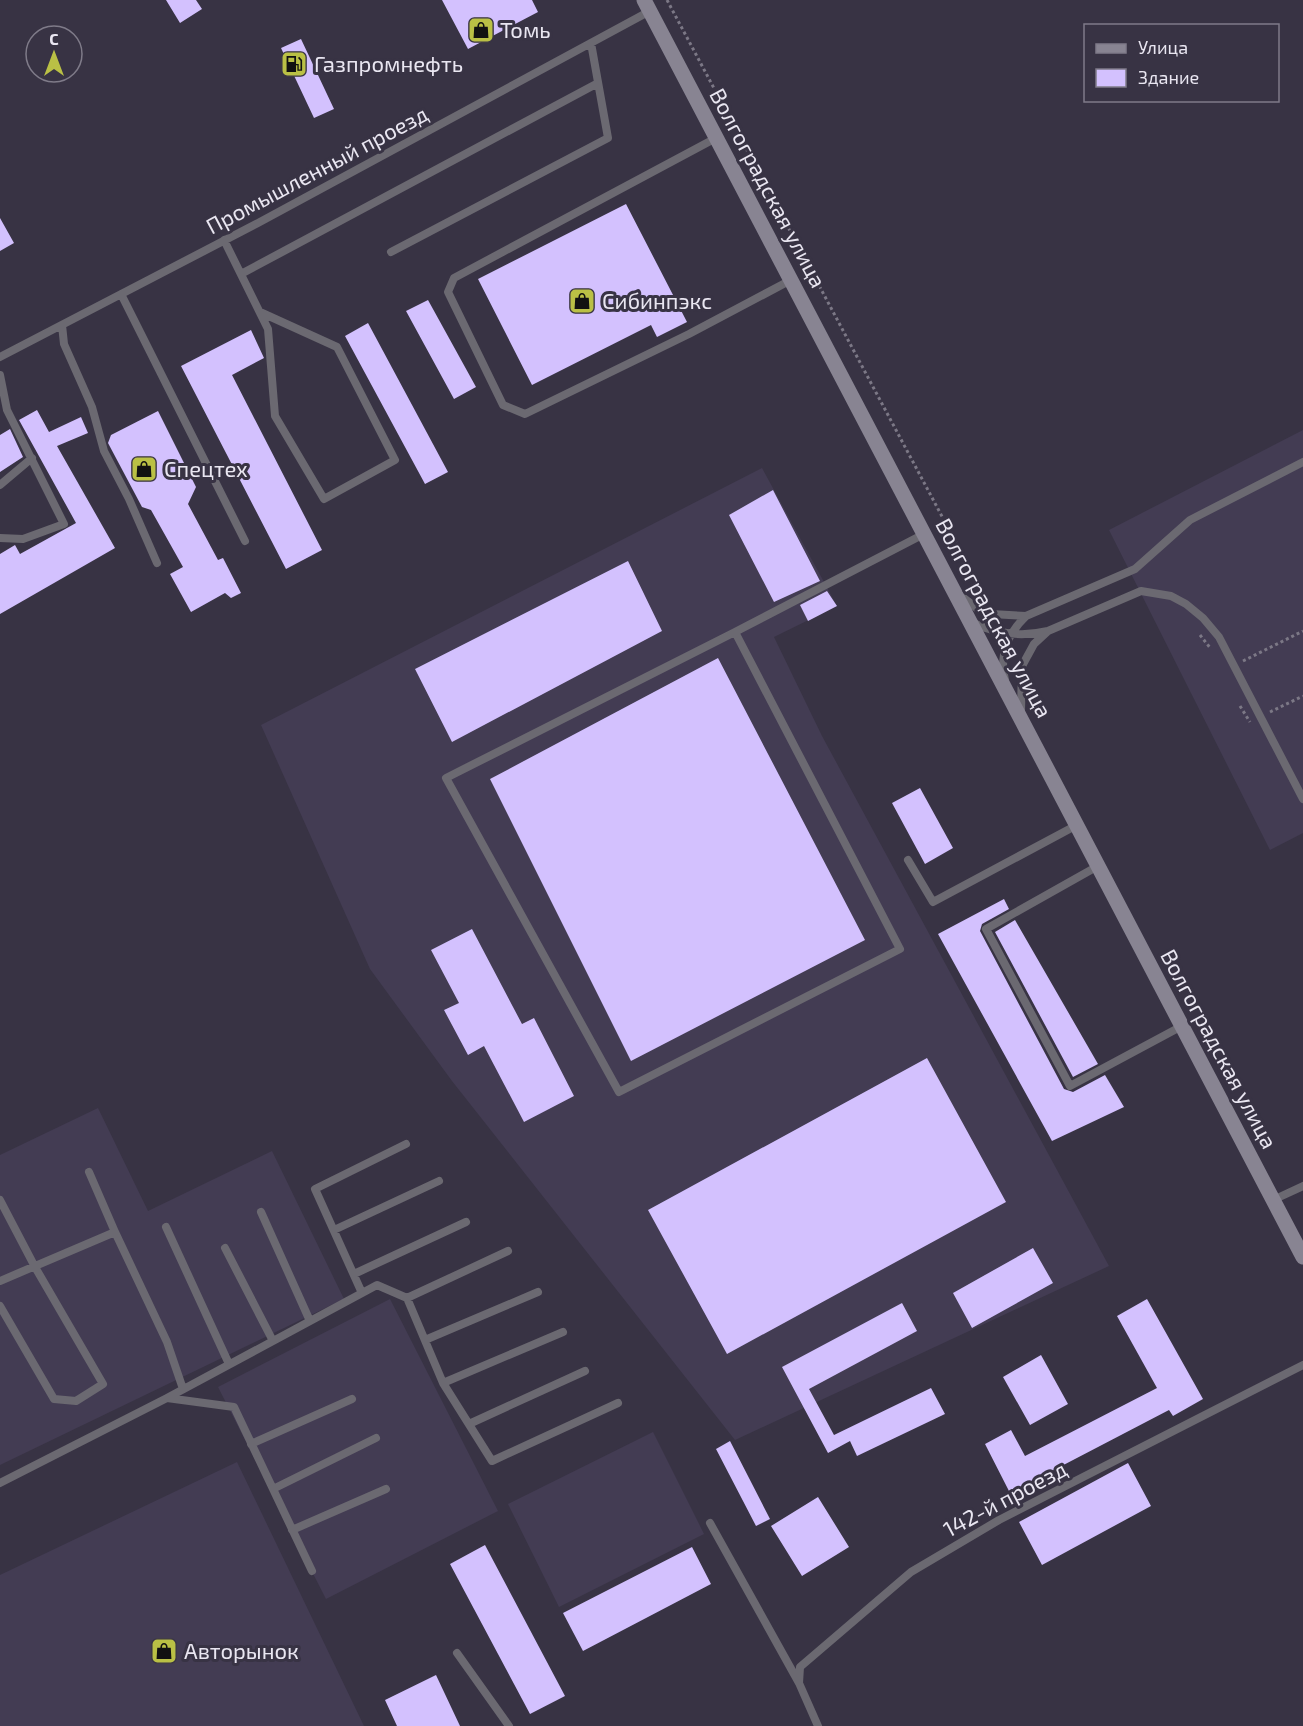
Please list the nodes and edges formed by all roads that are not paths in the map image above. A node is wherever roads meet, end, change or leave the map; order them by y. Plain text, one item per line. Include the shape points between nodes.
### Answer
1 (647, 6) edge
2 (591, 43) junction
3 (598, 83) junction
4 (716, 138) junction
5 (224, 240) junction
6 (392, 252) dead end
7 (241, 274) junction
8 (791, 280) junction
9 (121, 294) junction
10 (260, 312) junction
11 (62, 325) junction
12 (0, 357) edge
13 (0, 375) edge
14 (32, 458) junction
15 (1303, 462) edge
16 (0, 484) edge
17 (924, 534) junction
18 (0, 538) edge
19 (245, 541) dead end
20 (157, 563) dead end
21 (953, 590) junction
22 (1026, 616) junction
23 (970, 622) junction
24 (1048, 631) junction
25 (735, 632) junction
26 (1011, 633) junction
27 (1009, 696) junction
28 (1022, 720) junction
29 (1303, 799) edge
30 (1077, 825) junction
31 (908, 860) dead end
32 (1098, 866) junction
33 (1182, 1026) junction
34 (406, 1144) dead end
35 (89, 1172) dead end
36 (439, 1181) dead end
37 (1303, 1186) edge
38 (0, 1200) edge
39 (1273, 1200) junction
40 (261, 1212) dead end
41 (466, 1222) dead end
42 (166, 1227) dead end
43 (334, 1230) junction
44 (115, 1232) junction
45 (225, 1248) dead end
46 (508, 1251) dead end
47 (1303, 1257) edge
48 (34, 1267) junction
49 (354, 1274) junction
50 (0, 1281) edge
51 (538, 1292) dead end
52 (362, 1293) junction
53 (407, 1298) junction
54 (0, 1306) edge
55 (310, 1321) junction
56 (563, 1332) dead end
57 (425, 1340) junction
58 (273, 1341) junction
59 (229, 1364) junction
60 (1303, 1365) edge
61 (585, 1371) dead end
62 (443, 1383) junction
63 (183, 1389) junction
64 (167, 1398) junction
65 (352, 1398) dead end
66 (618, 1403) dead end
67 (469, 1424) junction
68 (376, 1438) dead end
69 (251, 1444) junction
70 (0, 1483) edge
71 (273, 1489) junction
72 (386, 1489) dead end
73 (710, 1523) dead end
74 (292, 1530) junction
75 (312, 1571) dead end
76 (457, 1653) dead end
77 (799, 1683) junction
78 (509, 1726) edge
79 (818, 1726) edge

1 - 2 lane, Промышленный проезд
1 - 4 main road, Волгоградская улица
2 - 3 lane
2 - 5 lane, Промышленный проезд
3 - 6 lane via 608,138
3 - 7 lane
4 - 8 main road, Волгоградская улица
4 - 8 lane via 454,278 448,292 503,405 525,414
5 - 7 lane
5 - 9 lane, Промышленный проезд
7 - 10 lane
8 - 17 main road, Волгоградская улица
9 - 11 lane, Промышленный проезд
9 - 19 lane
10 - 10 lane via 268,329 275,416 324,499 395,460 337,347
11 - 12 lane, Промышленный проезд
11 - 20 lane via 64,344 92,407 104,451
13 - 14 lane via 7,410
14 - 16 lane
14 - 18 lane via 64,524 23,539
15 - 22 lane via 1190,520 1135,569
17 - 21 main road, Волгоградская улица
17 - 25 lane
21 - 22 lane via 978,609 1006,617
21 - 23 main road, Волгоградская улица
22 - 26 lane
23 - 26 lane
23 - 27 main road, Волгоградская улица
24 - 26 lane
24 - 28 lane via 1034,644 1022,666
24 - 29 lane via 1141,591 1186,604 1219,637
25 - 25 lane via 900,949 619,1092 446,778
26 - 27 lane via 1003,657
27 - 28 main road, Волгоградская улица
28 - 30 main road, Волгоградская улица
30 - 31 lane via 933,903
30 - 32 main road, Волгоградская улица
32 - 33 main road, Волгоградская улица
32 - 33 lane via 986,929 1070,1086
33 - 39 main road, Волгоградская улица
34 - 43 lane via 315,1189
35 - 44 lane
36 - 43 lane
37 - 39 lane
38 - 48 lane
39 - 47 main road, Волгоградская улица
40 - 55 lane
41 - 49 lane
42 - 59 lane
43 - 49 lane
44 - 48 lane
44 - 63 lane via 167,1342
45 - 58 lane
46 - 53 lane
48 - 50 lane
48 - 54 lane via 104,1384 76,1401 54,1398
49 - 52 lane
51 - 57 lane
52 - 53 lane via 377,1285
52 - 55 lane
53 - 57 lane
55 - 58 lane
56 - 62 lane
57 - 62 lane
58 - 59 lane
59 - 63 lane
60 - 77 lane, 142-й проезд via 999,1520 911,1572 800,1666
61 - 67 lane
62 - 67 lane
63 - 64 lane
64 - 69 lane via 234,1407
64 - 70 lane
65 - 69 lane
66 - 67 lane via 492,1461
68 - 71 lane
69 - 71 lane
71 - 74 lane
72 - 74 lane
73 - 77 lane
74 - 75 lane
76 - 78 lane
77 - 79 lane

